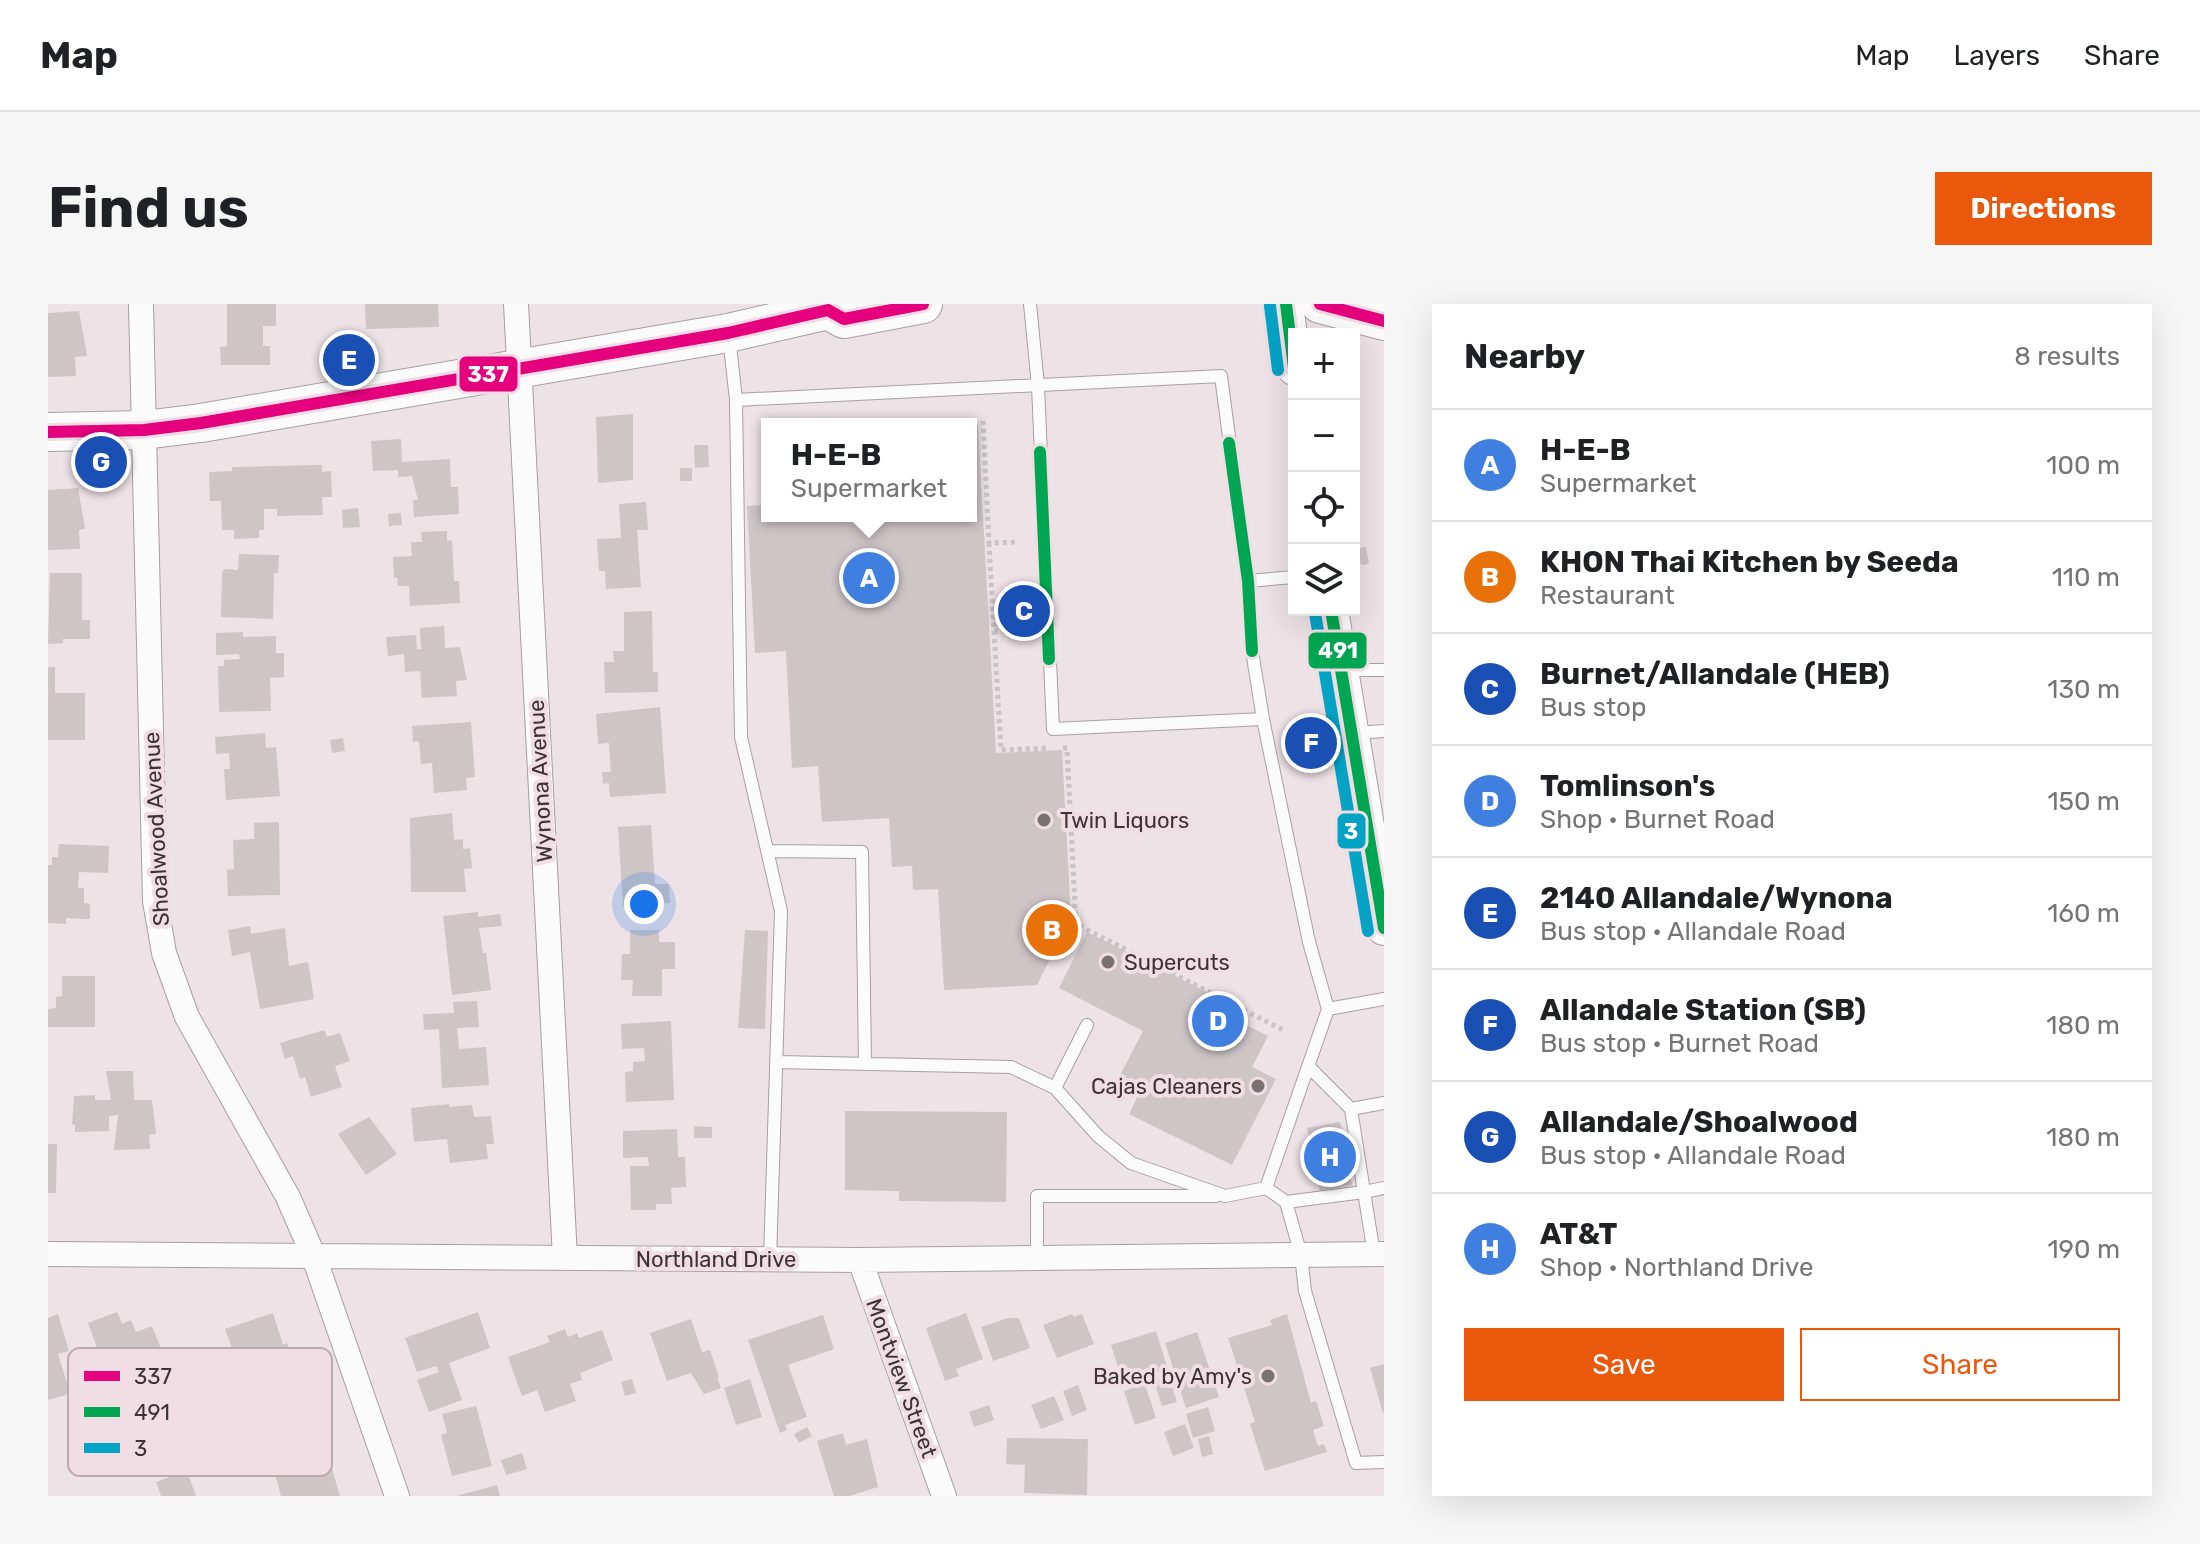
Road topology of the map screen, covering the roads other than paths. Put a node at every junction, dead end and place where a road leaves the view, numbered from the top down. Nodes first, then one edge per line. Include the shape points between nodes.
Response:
1 (141, 304) edge
2 (516, 304) edge
3 (923, 304) edge
4 (1030, 304) edge
5 (1286, 304) edge
6 (1320, 304) edge
7 (830, 307) edge
8 (1384, 321) edge
9 (1289, 328) edge
10 (728, 333) junction
11 (519, 370) junction
12 (1038, 386) junction
13 (736, 400) junction
14 (144, 430) junction
15 (48, 432) edge
16 (1288, 578) edge
17 (1248, 581) junction
18 (1332, 616) edge
19 (1340, 670) junction
20 (1384, 670) edge
21 (1263, 719) junction
22 (1384, 731) edge
23 (1350, 733) junction
24 (768, 851) junction
25 (1383, 918) edge
26 (1384, 999) edge
27 (1328, 1009) junction
28 (1087, 1025) dead end
29 (777, 1062) junction
30 (865, 1064) junction
31 (1309, 1067) junction
32 (1055, 1088) junction
33 (1384, 1103) edge
34 (1351, 1109) junction
35 (1266, 1188) junction
36 (1384, 1188) edge
37 (1364, 1192) junction
38 (1225, 1196) junction
39 (1286, 1202) junction
40 (48, 1254) edge
41 (1379, 1254) edge
42 (1301, 1255) junction
43 (314, 1257) junction
44 (565, 1258) junction
45 (1037, 1258) junction
46 (770, 1259) junction
47 (860, 1260) junction
48 (1384, 1462) edge
49 (397, 1496) edge
50 (944, 1496) edge

1 - 14 street, Shoalwood Avenue
2 - 11 street, Wynona Avenue
3 - 7 main road via 844,319
4 - 12 lane
5 - 9 main road
6 - 8 main road
7 - 10 main road
10 - 11 main road
10 - 13 lane
11 - 14 main road
11 - 44 street, Wynona Avenue
12 - 13 lane
12 - 17 lane via 1221,376
12 - 21 lane via 1053,729
13 - 24 lane via 741,737
14 - 15 main road
14 - 43 street, Shoalwood Avenue via 155,901 164,953 187,1017 288,1197
16 - 17 lane
17 - 21 lane
18 - 19 main road
19 - 20 lane
19 - 23 main road
21 - 27 lane
22 - 23 lane
23 - 25 main road
24 - 29 lane via 781,911
24 - 30 lane via 862,852
26 - 27 lane
27 - 31 lane
28 - 32 lane
29 - 30 lane
29 - 46 lane
30 - 32 lane via 1011,1067
31 - 34 lane
31 - 35 lane
32 - 38 lane via 1131,1163
33 - 34 lane
34 - 37 lane
35 - 38 lane
35 - 39 lane
36 - 37 lane
37 - 39 lane
37 - 41 lane
38 - 45 lane via 1037,1196
39 - 42 lane
40 - 43 street, Northland Drive
41 - 42 street, Northland Drive
42 - 45 street, Northland Drive
42 - 48 lane via 1305,1291 1356,1463
43 - 44 street, Northland Drive
43 - 49 street, Shoalwood Avenue
44 - 46 street, Northland Drive
45 - 47 street, Northland Drive
46 - 47 street, Northland Drive
47 - 50 street, Montview Street

